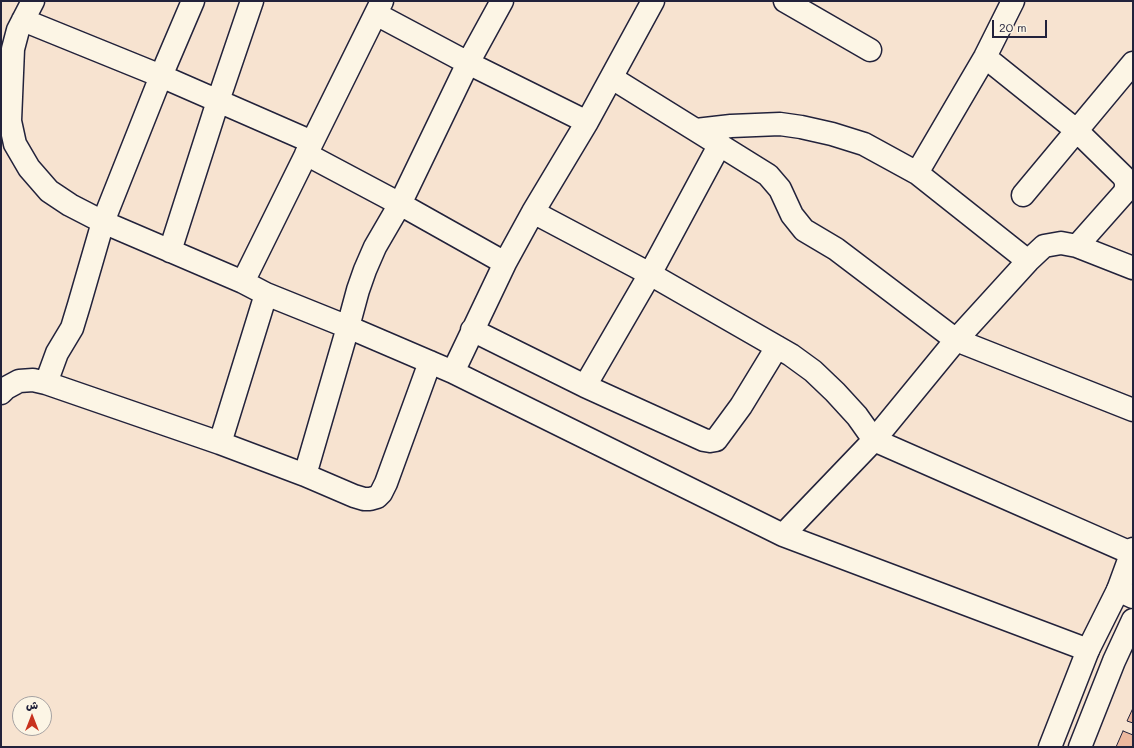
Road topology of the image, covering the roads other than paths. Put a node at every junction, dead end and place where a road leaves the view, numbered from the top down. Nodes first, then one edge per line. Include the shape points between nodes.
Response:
1 (33, 1) edge
2 (193, 1) edge
3 (252, 1) edge
4 (502, 1) edge
5 (653, 1) edge
6 (785, 1) edge
7 (1013, 1) edge
8 (379, 7) edge
9 (23, 20) junction
10 (870, 50) dead end
11 (985, 57) junction
12 (468, 63) junction
13 (1133, 63) edge
14 (161, 76) junction
15 (612, 78) junction
16 (218, 101) junction
17 (587, 122) junction
18 (696, 130) junction
19 (1076, 130) junction
20 (720, 144) junction
21 (309, 148) junction
22 (916, 173) junction
23 (1023, 195) dead end
24 (400, 204) junction
25 (534, 212) junction
26 (103, 222) junction
27 (1077, 246) junction
28 (170, 251) junction
29 (1028, 261) junction
30 (504, 263) junction
31 (1131, 265) edge
32 (650, 274) junction
33 (243, 282) junction
34 (266, 294) junction
35 (348, 327) junction
36 (472, 330) junction
37 (956, 340) junction
38 (777, 347) junction
39 (430, 362) junction
40 (453, 372) junction
41 (46, 383) junction
42 (585, 386) junction
43 (1, 394) edge
44 (1133, 410) edge
45 (874, 440) junction
46 (220, 443) junction
47 (305, 475) junction
48 (783, 535) junction
49 (1132, 551) edge
50 (1126, 594) edge
51 (1133, 620) edge
52 (1088, 650) junction
53 (1050, 747) edge
54 (1080, 747) edge

1 - 9 street
2 - 14 street
3 - 16 street
4 - 12 street
5 - 15 street
6 - 10 street
7 - 11 street
8 - 12 street
8 - 21 street
9 - 14 street
9 - 26 street via 13,49 10,121 15,144 29,168 49,191
11 - 19 street
11 - 22 street
12 - 17 street
12 - 24 street
13 - 19 street
14 - 16 street
14 - 26 street
15 - 17 street
15 - 18 street
16 - 21 street
16 - 28 street
17 - 25 street
18 - 20 street
18 - 22 street via 780,124 801,127 864,144
19 - 23 street
19 - 27 street via 1123,176 1126,184 1124,193
20 - 32 street
20 - 37 street via 774,180 792,215 804,230 836,249
21 - 24 street
21 - 33 street
22 - 29 street
24 - 30 street
24 - 35 street via 365,270
25 - 30 street
25 - 32 street
26 - 28 street
26 - 41 street via 74,320 57,353
27 - 29 street via 1061,243 1044,246
27 - 31 street
28 - 33 street
29 - 37 street
30 - 36 street
32 - 38 street
32 - 42 street
33 - 34 street
34 - 35 street
34 - 46 street
35 - 39 street
35 - 47 street
36 - 40 street
36 - 42 street
37 - 44 street
37 - 45 street
38 - 42 street via 741,406 716,440 704,440
38 - 45 street via 813,371 835,392
39 - 40 street
39 - 47 street via 381,493 364,499
40 - 48 street
41 - 43 street via 33,380 19,382 6,388
41 - 46 street
45 - 48 street
45 - 49 street
46 - 47 street
48 - 52 street
49 - 50 street
50 - 52 street
51 - 54 street
52 - 53 street

